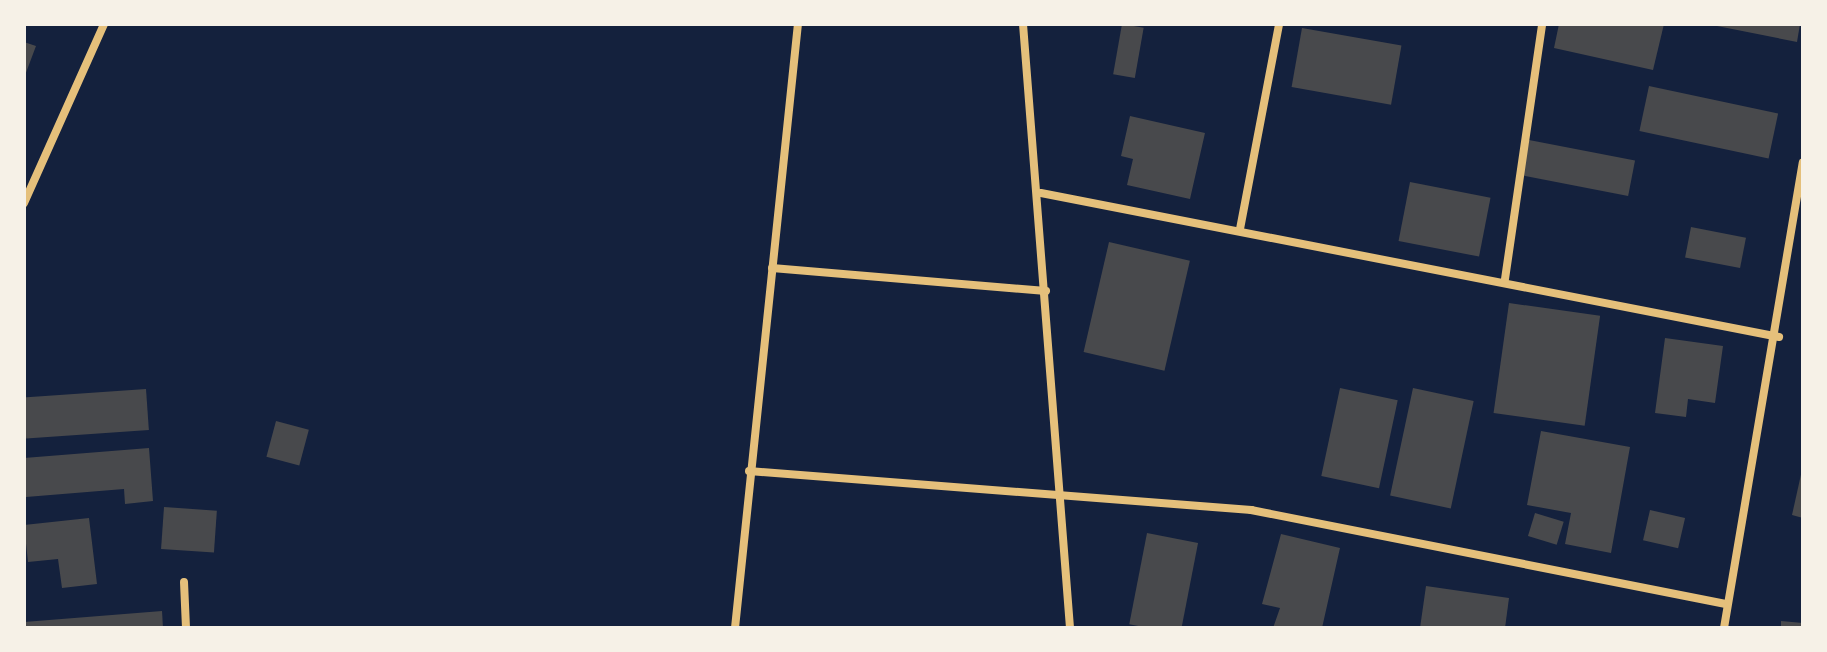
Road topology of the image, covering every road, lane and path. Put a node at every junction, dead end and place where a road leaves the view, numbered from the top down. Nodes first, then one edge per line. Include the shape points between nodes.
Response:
1 (104, 24) edge
2 (798, 24) edge
3 (1023, 24) edge
4 (1279, 24) edge
5 (1542, 24) edge
6 (1803, 163) edge
7 (1041, 193) junction
8 (24, 203) edge
9 (1240, 229) junction
10 (772, 268) junction
11 (1505, 279) junction
12 (1046, 291) junction
13 (1779, 337) junction
14 (749, 471) junction
15 (1063, 492) junction
16 (184, 582) dead end
17 (1726, 604) junction
18 (186, 628) edge
19 (735, 628) edge
20 (1070, 628) edge
21 (1724, 628) edge

1 - 8 street
2 - 10 street
3 - 7 street
4 - 9 street
5 - 11 street
6 - 13 street
7 - 9 street
7 - 12 street
9 - 11 street
10 - 12 street
10 - 14 street
11 - 13 street
12 - 15 street
13 - 17 street
14 - 15 street
14 - 19 street
15 - 17 street via 1251,510
15 - 20 street
16 - 18 street
17 - 21 street

